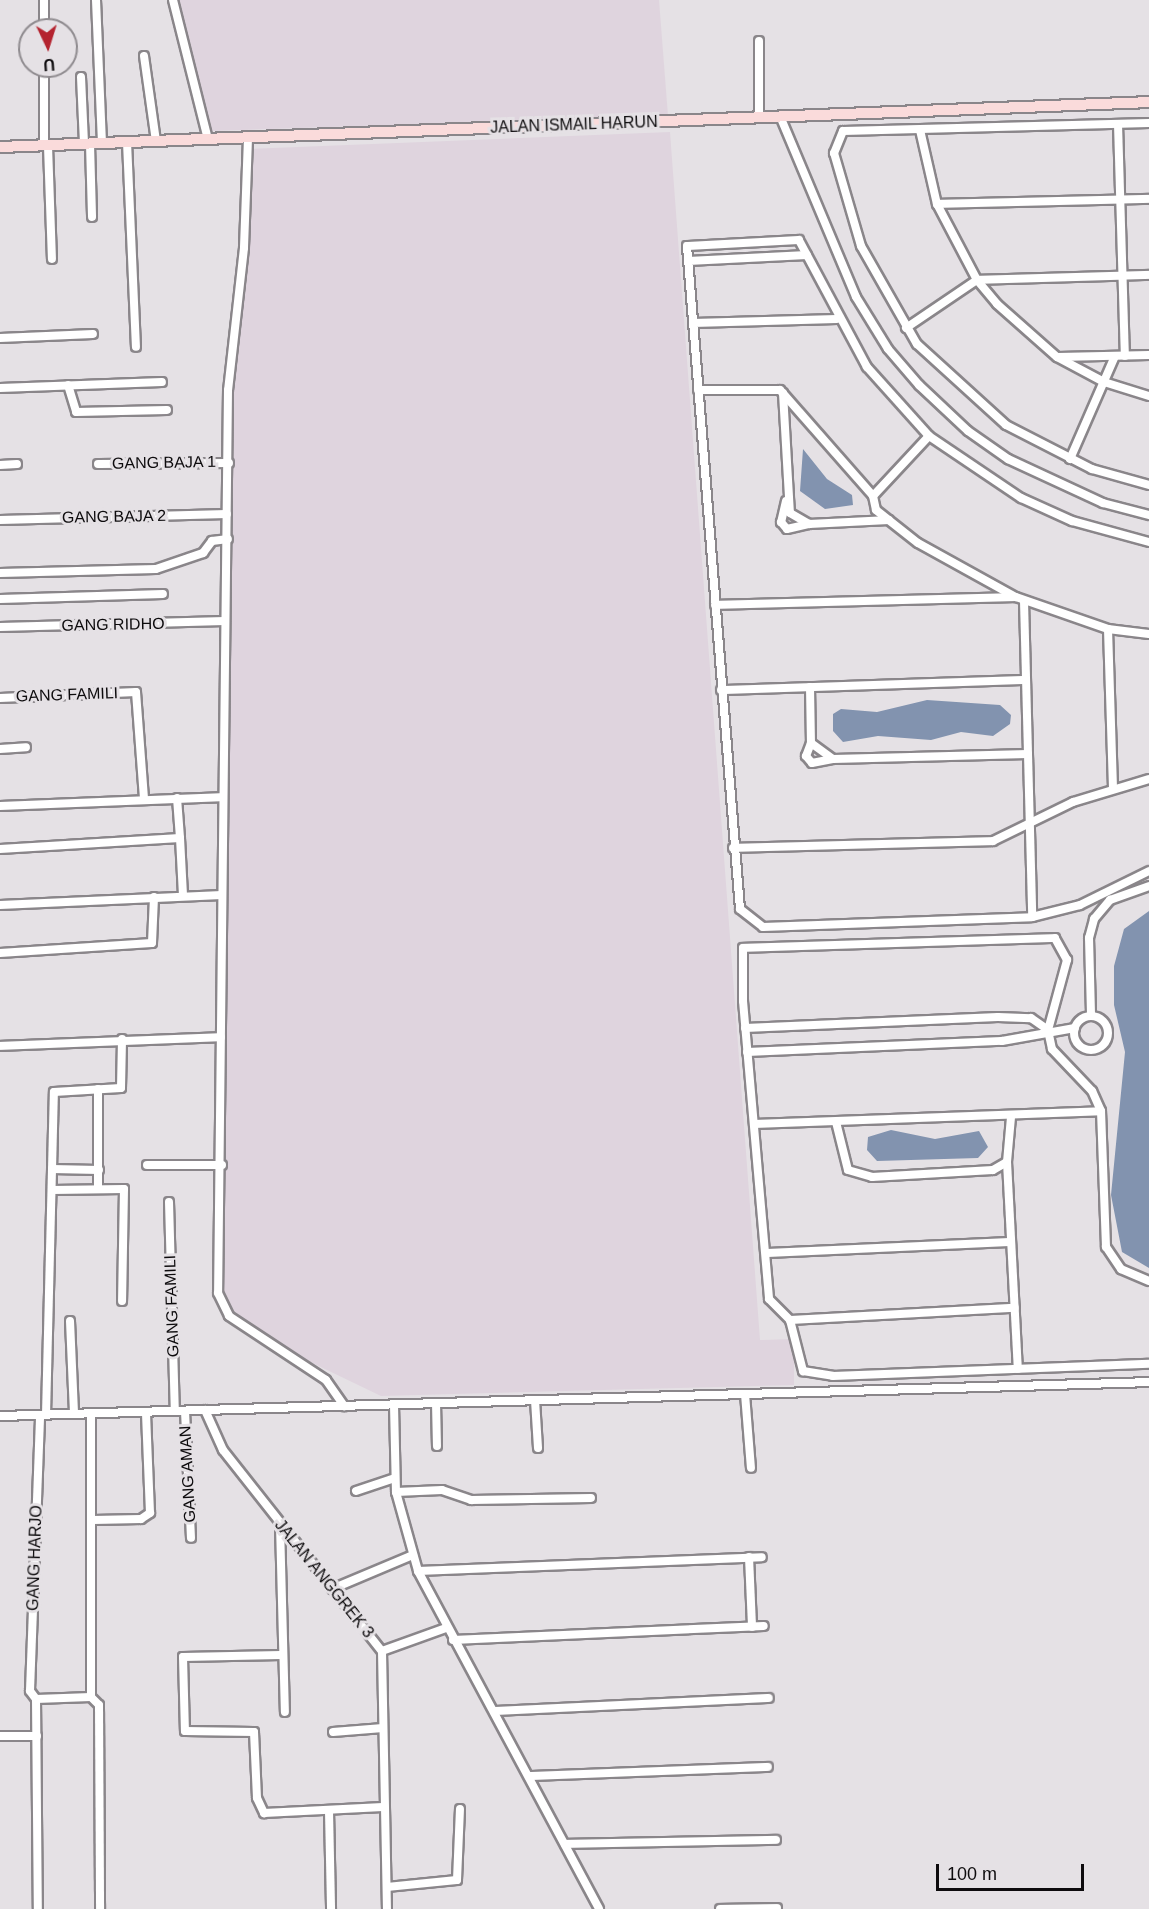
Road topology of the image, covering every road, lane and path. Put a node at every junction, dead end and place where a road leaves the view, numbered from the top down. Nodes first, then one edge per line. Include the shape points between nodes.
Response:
1 (44, 0) edge
2 (96, 0) edge
3 (173, 0) edge
4 (44, 18) edge
5 (759, 41) dead end
6 (144, 56) dead end
7 (81, 76) dead end
8 (44, 78) edge
9 (1149, 102) edge
10 (780, 116) junction
11 (759, 117) junction
12 (1149, 123) edge
13 (1118, 124) junction
14 (920, 130) junction
15 (248, 138) junction
16 (208, 139) junction
17 (156, 141) junction
18 (127, 142) junction
19 (87, 144) junction
20 (102, 144) junction
21 (46, 146) junction
22 (0, 147) edge
23 (1149, 199) edge
24 (1120, 200) junction
25 (937, 204) junction
26 (92, 217) dead end
27 (807, 255) junction
28 (52, 259) dead end
29 (688, 261) junction
30 (1149, 275) edge
31 (1122, 276) junction
32 (977, 280) junction
33 (837, 319) junction
34 (693, 323) junction
35 (906, 328) junction
36 (93, 334) dead end
37 (0, 338) edge
38 (136, 347) dead end
39 (1149, 355) edge
40 (1115, 356) junction
41 (1125, 356) junction
42 (1057, 357) junction
43 (162, 382) dead end
44 (1104, 382) junction
45 (68, 385) junction
46 (0, 388) edge
47 (698, 390) junction
48 (783, 393) junction
49 (1149, 396) edge
50 (167, 410) dead end
51 (929, 436) junction
52 (1070, 459) junction
53 (229, 463) junction
54 (17, 464) dead end
55 (98, 464) dead end
56 (0, 465) edge
57 (1149, 485) edge
58 (873, 496) junction
59 (786, 501) junction
60 (227, 514) junction
61 (1149, 514) edge
62 (0, 520) edge
63 (890, 520) junction
64 (809, 524) junction
65 (228, 539) junction
66 (1149, 542) edge
67 (0, 573) edge
68 (163, 594) dead end
69 (0, 599) edge
70 (1020, 599) junction
71 (715, 605) junction
72 (225, 621) junction
73 (0, 627) edge
74 (1108, 628) junction
75 (1149, 634) edge
76 (1026, 680) junction
77 (810, 687) junction
78 (721, 690) junction
79 (0, 698) edge
80 (811, 743) junction
81 (26, 747) dead end
82 (0, 749) edge
83 (1028, 754) junction
84 (833, 759) junction
85 (1149, 778) edge
86 (1113, 788) junction
87 (220, 797) junction
88 (177, 798) junction
89 (144, 799) junction
90 (0, 806) edge
91 (1030, 823) junction
92 (180, 838) junction
93 (733, 848) junction
94 (0, 849) edge
95 (1149, 871) edge
96 (1149, 886) edge
97 (222, 895) junction
98 (183, 896) junction
99 (154, 897) junction
100 (0, 905) edge
101 (1032, 917) junction
102 (0, 952) edge
103 (1091, 1014) junction
104 (745, 1028) junction
105 (1075, 1028) junction
106 (1048, 1030) junction
107 (221, 1037) junction
108 (122, 1039) junction
109 (0, 1046) edge
110 (747, 1052) junction
111 (98, 1089) junction
112 (1101, 1111) junction
113 (1011, 1117) junction
114 (836, 1122) junction
115 (754, 1124) junction
116 (1007, 1162) junction
117 (147, 1165) dead end
118 (222, 1165) junction
119 (52, 1169) junction
120 (99, 1170) junction
121 (98, 1189) junction
122 (52, 1190) junction
123 (169, 1202) dead end
124 (1011, 1242) junction
125 (766, 1253) junction
126 (1149, 1281) edge
127 (122, 1301) dead end
128 (1015, 1308) junction
129 (790, 1320) junction
130 (70, 1321) dead end
131 (1149, 1364) edge
132 (1018, 1369) junction
133 (1149, 1382) edge
134 (745, 1394) junction
135 (535, 1400) junction
136 (436, 1403) junction
137 (394, 1405) junction
138 (344, 1406) junction
139 (206, 1410) junction
140 (175, 1411) junction
141 (185, 1411) junction
142 (146, 1412) junction
143 (74, 1414) junction
144 (91, 1414) junction
145 (43, 1415) junction
146 (0, 1416) edge
147 (437, 1446) dead end
148 (538, 1448) dead end
149 (751, 1468) dead end
150 (395, 1478) junction
151 (356, 1491) dead end
152 (396, 1492) junction
153 (591, 1498) dead end
154 (93, 1520) junction
155 (280, 1525) junction
156 (191, 1538) dead end
157 (413, 1555) junction
158 (749, 1557) junction
159 (762, 1557) dead end
160 (418, 1571) junction
161 (332, 1589) junction
162 (764, 1626) dead end
163 (752, 1627) junction
164 (446, 1628) junction
165 (453, 1640) junction
166 (382, 1651) junction
167 (281, 1655) junction
168 (91, 1697) junction
169 (769, 1698) dead end
170 (36, 1699) junction
171 (494, 1711) junction
172 (285, 1712) dead end
173 (383, 1728) junction
174 (333, 1731) dead end
175 (0, 1736) edge
176 (37, 1736) junction
177 (768, 1767) dead end
178 (529, 1776) junction
179 (383, 1807) junction
180 (460, 1809) dead end
181 (329, 1811) junction
182 (776, 1840) dead end
183 (565, 1844) junction
184 (387, 1887) junction
185 (777, 1908) edge
186 (38, 1909) edge
187 (100, 1909) edge
188 (331, 1909) edge
189 (387, 1909) edge
190 (599, 1909) edge
191 (720, 1909) edge

1 - 4 street
2 - 20 street
3 - 16 street
5 - 11 street
6 - 17 street
7 - 19 street
8 - 21 street
9 - 10 street, JALAN ISMAIL HARUN
10 - 11 street, JALAN ISMAIL HARUN
10 - 61 street via 856,297 888,349 919,385 968,431 1008,459 1094,500
11 - 15 street, JALAN ISMAIL HARUN
12 - 13 street
13 - 14 street
13 - 24 street
14 - 25 street
14 - 35 street via 843,131 834,153 861,246
15 - 16 street, JALAN ISMAIL HARUN
15 - 53 street via 244,248 228,367
16 - 17 street, JALAN ISMAIL HARUN
17 - 18 street, JALAN ISMAIL HARUN
18 - 20 street, JALAN ISMAIL HARUN
18 - 38 street
19 - 20 street, JALAN ISMAIL HARUN
19 - 21 street, JALAN ISMAIL HARUN
19 - 26 street
21 - 22 street, JALAN ISMAIL HARUN
21 - 28 street
23 - 24 street
24 - 25 street
24 - 31 street
25 - 32 street
27 - 29 street
27 - 29 street via 799,240 687,246
27 - 33 street
29 - 34 street
30 - 31 street
31 - 32 street
31 - 41 street
32 - 35 street
32 - 42 street
33 - 34 street
33 - 51 street via 867,367
34 - 47 street
35 - 52 street via 965,393 1006,425
36 - 37 street
39 - 41 street
40 - 41 street
40 - 42 street
40 - 44 street
42 - 44 street
43 - 45 street
44 - 49 street
44 - 52 street
45 - 46 street
45 - 50 street via 76,412
47 - 48 street via 771,388
47 - 71 street
48 - 58 street
48 - 59 street
51 - 58 street
51 - 66 street via 1021,498 1072,521
52 - 57 street
53 - 55 street, GANG BAJA 1
53 - 60 street
54 - 56 street
58 - 63 street via 876,510
59 - 64 street via 797,521
59 - 64 street via 781,522 787,529
60 - 62 street, GANG BAJA 2
60 - 65 street
63 - 64 street
63 - 70 street via 973,576
65 - 67 street via 215,541 203,552 156,569
65 - 72 street
68 - 69 street
70 - 71 street
70 - 74 street
70 - 76 street
71 - 78 street
72 - 73 street, GANG RIDHO
72 - 87 street
74 - 75 street
74 - 86 street
76 - 77 street
76 - 83 street
77 - 78 street
77 - 80 street
78 - 93 street
79 - 89 street, GANG FAMILI via 136,692
80 - 84 street
80 - 84 street via 806,756 812,763
81 - 82 street
83 - 84 street
83 - 91 street
85 - 86 street
86 - 91 street
87 - 88 street
87 - 97 street
88 - 89 street
88 - 92 street
89 - 90 street
91 - 93 street via 993,841
91 - 101 street
92 - 94 street
92 - 98 street
93 - 101 street via 740,909 763,927
95 - 101 street via 1080,905
96 - 103 street via 1110,900 1094,919 1089,938
97 - 98 street
97 - 107 street
98 - 99 street
99 - 100 street
99 - 102 street via 152,944
103 - 105 street
103 - 105 street via 1107,1029 1100,1049 1081,1046
104 - 106 street via 998,1017 1031,1018
104 - 106 street via 743,948 1015,936 1055,938 1065,952
104 - 110 street
105 - 106 street
106 - 110 street via 1002,1041
106 - 112 street via 1052,1049 1092,1091
107 - 108 street
107 - 118 street
108 - 109 street
108 - 111 street via 123,1086
110 - 115 street
111 - 119 street, GANG HARJO via 54,1090
111 - 120 street
112 - 113 street
112 - 126 street via 1106,1247 1121,1269
113 - 114 street
113 - 116 street
114 - 115 street
114 - 116 street via 848,1170 872,1177 993,1170
115 - 125 street
116 - 124 street
117 - 118 street
118 - 138 street via 220,1306 244,1329 326,1380
119 - 120 street
119 - 122 street, GANG HARJO
120 - 121 street
121 - 122 street
121 - 127 street via 124,1189
122 - 145 street, GANG HARJO
123 - 140 street, GANG FAMILI
124 - 125 street
124 - 128 street
125 - 129 street via 769,1299
128 - 129 street
128 - 132 street
129 - 132 street via 803,1371 833,1376
130 - 143 street
131 - 132 street
133 - 134 street
134 - 135 street
134 - 149 street
135 - 136 street
135 - 148 street
136 - 137 street
136 - 147 street
137 - 138 street
137 - 150 street
138 - 139 street
139 - 141 street
139 - 155 street, JALAN ANGGREK 3 via 219,1444
140 - 141 street
140 - 142 street
141 - 156 street, GANG AMAN
142 - 144 street
142 - 154 street via 150,1513 141,1519
143 - 144 street
143 - 145 street
144 - 154 street
145 - 146 street
145 - 170 street, GANG HARJO via 30,1691
150 - 151 street
150 - 152 street
152 - 153 street via 442,1490 471,1500
152 - 157 street
154 - 168 street
155 - 161 street, JALAN ANGGREK 3
155 - 167 street
157 - 160 street
157 - 161 street
158 - 159 street
158 - 160 street
158 - 163 street
160 - 164 street
161 - 166 street, JALAN ANGGREK 3
162 - 163 street
163 - 165 street
164 - 165 street
164 - 166 street
165 - 171 street
166 - 173 street, JALAN ANGGREK 3
167 - 172 street
167 - 181 street via 183,1657 184,1730 254,1732 257,1798 264,1813
168 - 170 street
168 - 187 street via 99,1709
169 - 171 street
170 - 176 street, GANG HARJO
171 - 178 street
173 - 174 street
173 - 179 street, JALAN ANGGREK 3
175 - 176 street
176 - 186 street, GANG HARJO
177 - 178 street
178 - 183 street
179 - 181 street
179 - 184 street, JALAN ANGGREK 3
180 - 184 street via 457,1880
181 - 188 street
182 - 183 street
183 - 190 street
184 - 189 street, JALAN ANGGREK 3
185 - 191 street

